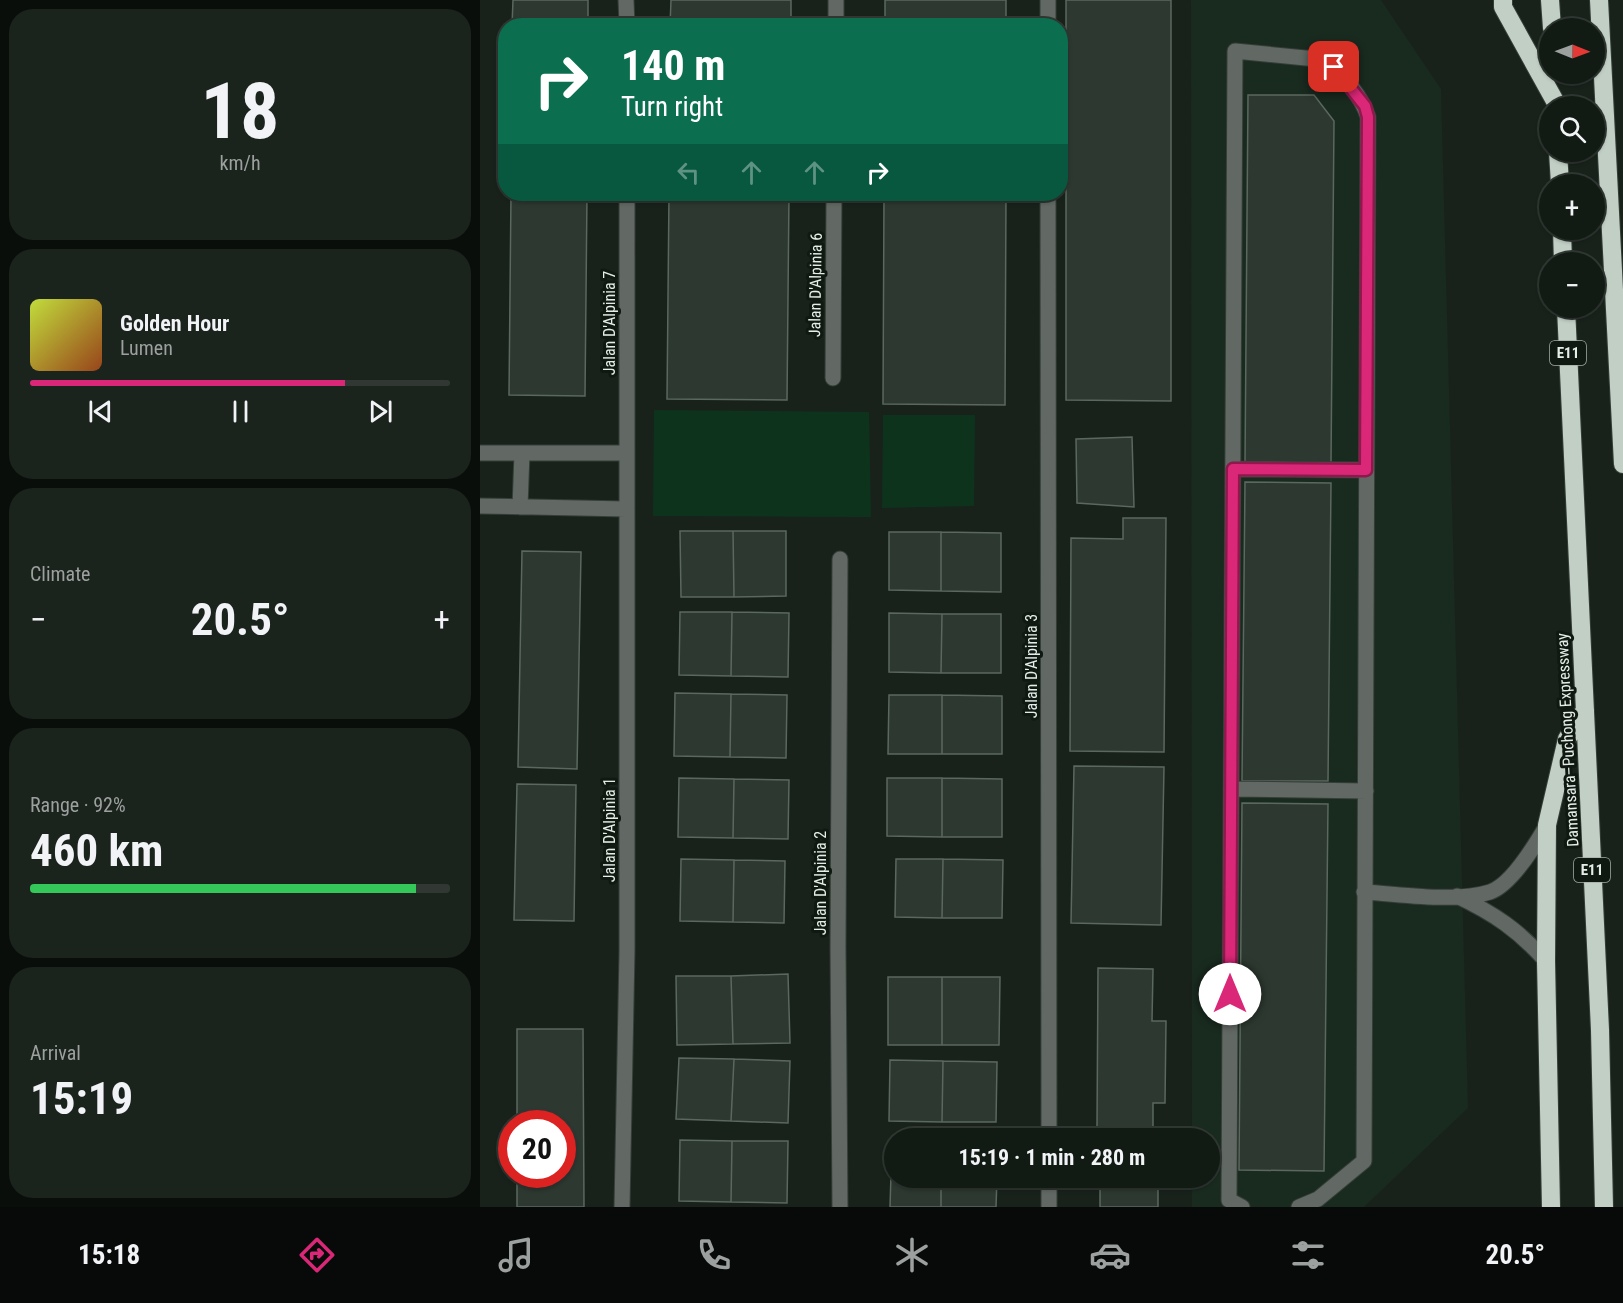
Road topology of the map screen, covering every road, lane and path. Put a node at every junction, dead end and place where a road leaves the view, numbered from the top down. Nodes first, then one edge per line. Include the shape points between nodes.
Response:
1 (627, 0) edge
2 (836, 0) edge
3 (1048, 0) edge
4 (1550, 0) edge
5 (1599, 0) edge
6 (1502, 2) edge
7 (627, 18) edge
8 (836, 18) edge
9 (1048, 18) edge
10 (1551, 18) edge
11 (1551, 96) edge
12 (627, 201) edge
13 (834, 201) edge
14 (1048, 201) edge
15 (1566, 318) edge
16 (833, 378) dead end
17 (480, 453) edge
18 (522, 453) junction
19 (627, 453) junction
20 (1623, 464) edge
21 (1233, 469) junction
22 (1366, 470) junction
23 (480, 506) edge
24 (520, 507) junction
25 (626, 509) junction
26 (840, 559) dead end
27 (1585, 710) junction
28 (1231, 789) junction
29 (1365, 791) junction
30 (1547, 825) junction
31 (1364, 892) junction
32 (1457, 896) junction
33 (1546, 961) junction
34 (1049, 1128) edge
35 (1049, 1188) edge
36 (622, 1207) edge
37 (840, 1207) edge
38 (1049, 1207) edge
39 (1242, 1207) edge
40 (1299, 1207) edge
41 (1551, 1207) edge
42 (1604, 1207) edge

1 - 7 street
2 - 8 street
3 - 9 street
4 - 10 highway
5 - 20 highway
6 - 11 highway
12 - 19 street, Jalan D'Alpinia 7
13 - 16 street, Jalan D'Alpinia 6
14 - 34 street, Jalan D'Alpinia 3
15 - 27 highway, Damansara–Puchong Expressway / E11
17 - 18 street
18 - 19 street
18 - 24 street
19 - 25 street, Jalan D'Alpinia 1
21 - 22 street
21 - 22 street via 1235,51 1326,60 1365,106
21 - 28 street
22 - 29 street
23 - 24 street
24 - 25 street
25 - 36 street, Jalan D'Alpinia 1 via 627,951
26 - 37 street, Jalan D'Alpinia 2
27 - 30 highway via 1567,739
27 - 42 highway, Damansara–Puchong Expressway / E11
28 - 29 street
28 - 39 street via 1229,1200
29 - 31 street
30 - 32 street via 1517,870 1492,891
30 - 33 highway
31 - 32 street
31 - 40 street via 1364,1161 1318,1199
32 - 33 street via 1492,912 1521,933
33 - 41 highway
35 - 38 street

